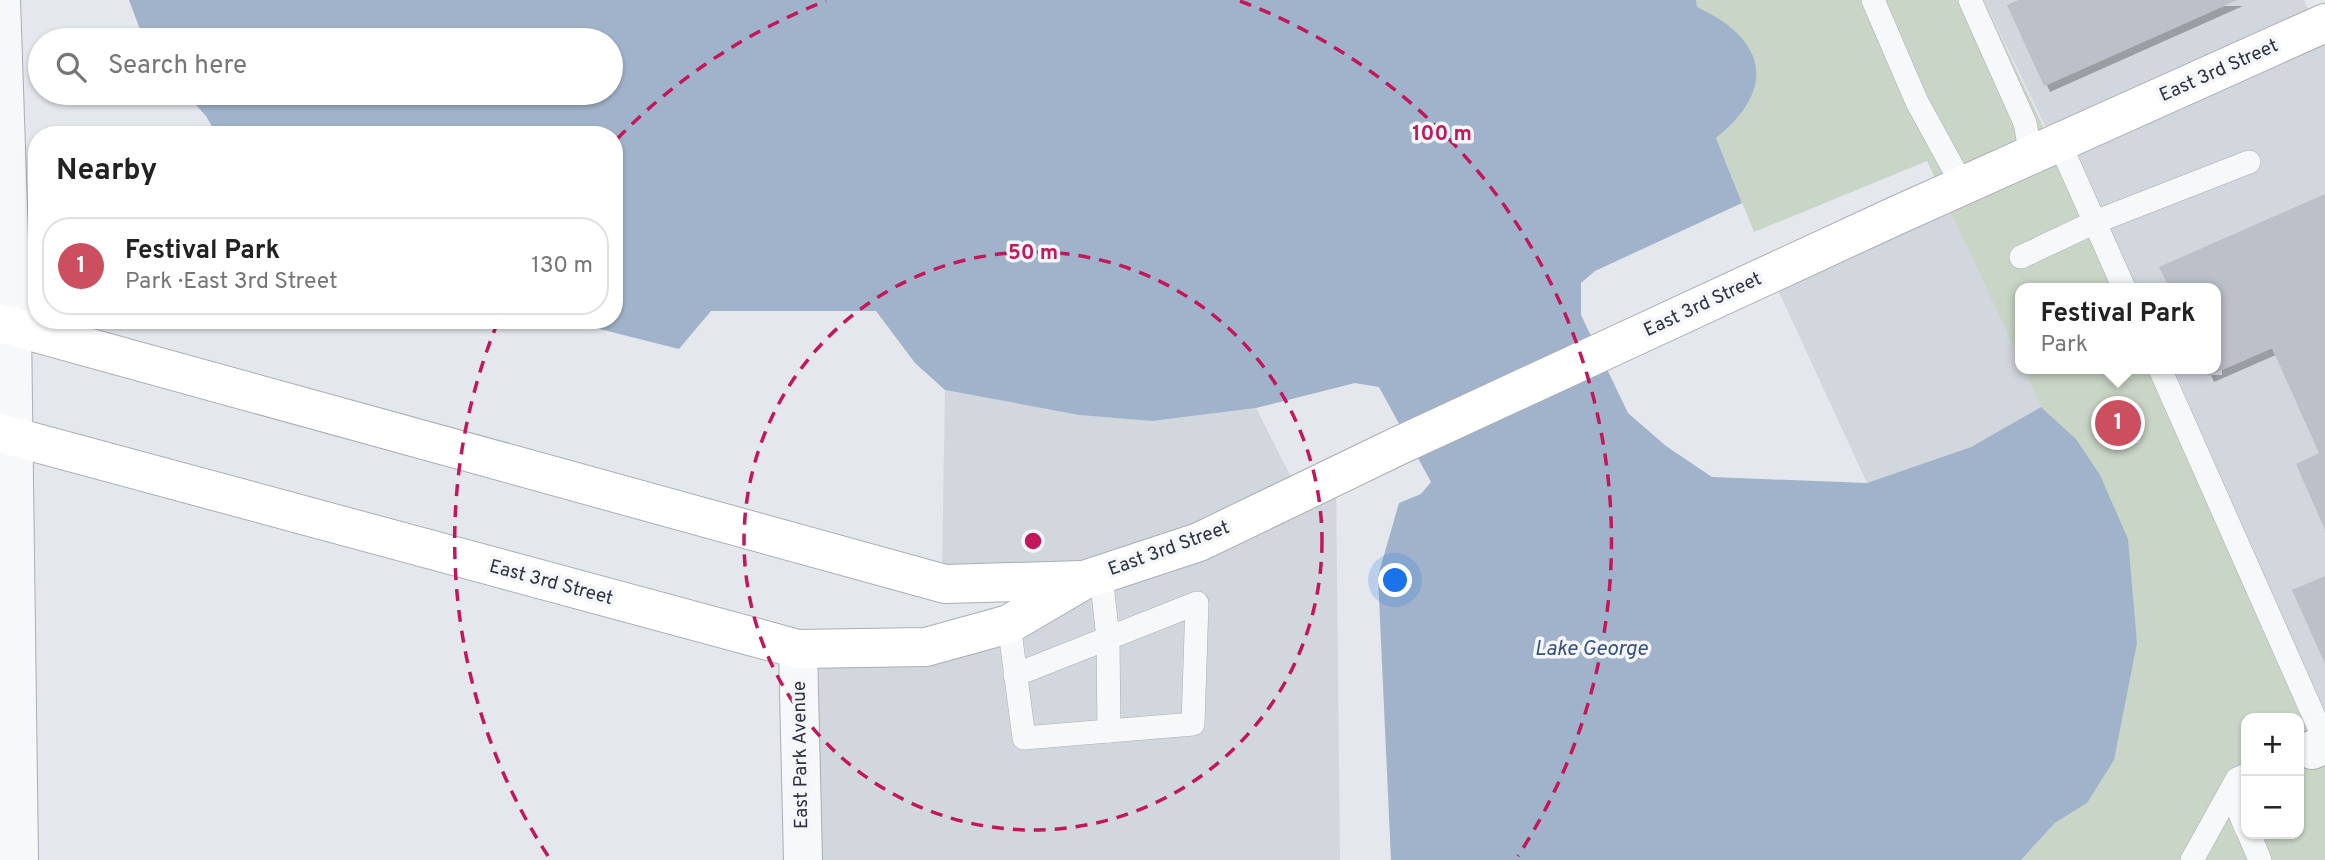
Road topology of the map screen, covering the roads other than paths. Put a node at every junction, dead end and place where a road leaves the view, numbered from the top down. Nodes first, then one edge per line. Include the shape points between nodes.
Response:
1 (1, 0) edge
2 (1873, 0) edge
3 (1970, 0) edge
4 (2320, 20) edge
5 (2045, 148) junction
6 (2249, 162) dead end
7 (1963, 186) junction
8 (2095, 222) junction
9 (2021, 257) dead end
10 (2122, 283) edge
11 (6, 325) edge
12 (2162, 374) edge
13 (7, 435) edge
14 (1093, 578) junction
15 (1009, 624) junction
16 (1108, 638) junction
17 (798, 649) junction
18 (1016, 676) junction
19 (1109, 731) junction
20 (2315, 748) edge
21 (2244, 776) edge
22 (2231, 792) junction
23 (2241, 816) edge
24 (2251, 839) edge
25 (19, 860) edge
26 (803, 860) edge
27 (2192, 860) edge
28 (2260, 860) edge

1 - 11 street
2 - 7 lane via 1917,102
3 - 5 lane via 2025,123
4 - 5 street, East 3rd Street
5 - 7 street, East 3rd Street
5 - 8 lane
6 - 8 lane
7 - 14 street, East 3rd Street via 1199,542
8 - 9 lane
8 - 10 lane
11 - 13 street
11 - 14 street, East 3rd Street via 945,584
12 - 20 lane
13 - 17 street, East 3rd Street
13 - 25 street
14 - 15 street, East 3rd Street
14 - 16 lane
15 - 17 street, East 3rd Street via 926,647
15 - 18 lane
16 - 18 lane
16 - 19 lane
16 - 19 lane via 1197,603 1193,724
17 - 26 street, East Park Avenue
18 - 19 lane via 1024,738
21 - 22 lane
22 - 23 lane
22 - 27 lane
24 - 28 lane

